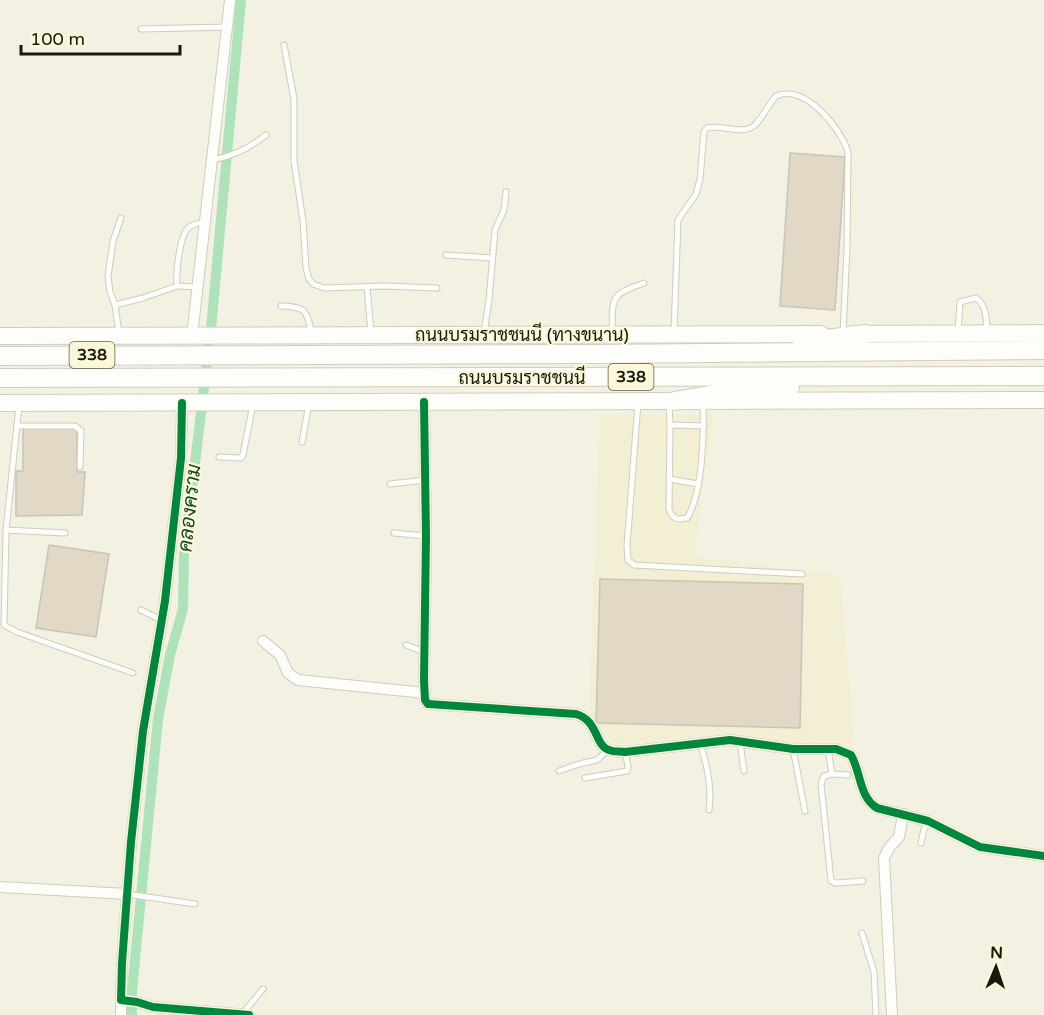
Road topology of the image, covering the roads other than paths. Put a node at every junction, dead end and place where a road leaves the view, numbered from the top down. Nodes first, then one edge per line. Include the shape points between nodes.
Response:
1 (230, 0) edge
2 (227, 27) junction
3 (141, 29) dead end
4 (284, 45) dead end
5 (266, 135) dead end
6 (214, 160) junction
7 (506, 192) dead end
8 (121, 218) dead end
9 (205, 222) junction
10 (446, 255) dead end
11 (492, 258) junction
12 (644, 283) dead end
13 (177, 286) junction
14 (198, 287) junction
15 (367, 287) junction
16 (437, 288) dead end
17 (115, 305) junction
18 (281, 306) dead end
19 (1044, 333) edge
20 (674, 334) junction
21 (843, 334) junction
22 (866, 334) junction
23 (958, 334) junction
24 (988, 334) junction
25 (312, 335) junction
26 (371, 335) junction
27 (483, 335) junction
28 (612, 335) junction
29 (0, 336) edge
30 (194, 336) junction
31 (119, 337) junction
32 (1044, 350) edge
33 (699, 353) junction
34 (0, 356) edge
35 (1044, 376) edge
36 (848, 377) junction
37 (0, 378) edge
38 (1044, 400) edge
39 (671, 401) junction
40 (703, 401) junction
41 (424, 402) junction
42 (638, 402) junction
43 (0, 403) edge
44 (20, 403) junction
45 (183, 403) junction
46 (254, 403) junction
47 (310, 403) junction
48 (670, 425) junction
49 (17, 426) junction
50 (704, 426) junction
51 (302, 442) dead end
52 (219, 457) dead end
53 (80, 467) dead end
54 (669, 479) junction
55 (425, 480) junction
56 (390, 484) dead end
57 (698, 484) junction
58 (6, 530) junction
59 (65, 533) dead end
60 (394, 533) dead end
61 (426, 536) junction
62 (802, 574) dead end
63 (141, 610) dead end
64 (163, 621) junction
65 (263, 641) dead end
66 (406, 645) dead end
67 (424, 652) junction
68 (133, 674) dead end
69 (425, 693) junction
70 (740, 741) junction
71 (700, 743) junction
72 (793, 749) junction
73 (828, 749) junction
74 (608, 750) junction
75 (625, 752) junction
76 (559, 771) dead end
77 (744, 771) dead end
78 (832, 774) junction
79 (848, 775) dead end
80 (585, 778) dead end
81 (709, 810) dead end
82 (805, 811) dead end
83 (903, 814) junction
84 (928, 821) junction
85 (921, 843) dead end
86 (1044, 856) edge
87 (863, 881) dead end
88 (0, 887) edge
89 (132, 894) junction
90 (195, 904) dead end
91 (862, 933) dead end
92 (263, 989) dead end
93 (123, 1000) junction
94 (242, 1014) edge
95 (121, 1015) edge
96 (249, 1015) edge
97 (876, 1015) edge
98 (892, 1015) edge

1 - 2 street
2 - 3 lane
2 - 6 street
4 - 15 lane via 294,99 294,161 309,279 324,288
5 - 6 lane via 252,146
6 - 9 street
7 - 11 lane
8 - 17 lane via 108,276
9 - 13 lane via 186,229
9 - 14 street
10 - 11 lane
11 - 27 lane
12 - 28 lane via 615,297
13 - 14 lane
13 - 17 lane
14 - 30 street
15 - 16 lane
15 - 26 lane
17 - 31 lane
18 - 25 lane via 304,310
19 - 24 main road, ถนนบรมราชชนนี (ทางขนาน) / 338
20 - 21 main road, ถนนบรมราชชนนี (ทางขนาน) / 338
20 - 21 lane via 678,220 696,194 704,132 714,126 750,128 776,96 789,93 812,102 846,144 848,152
20 - 28 main road, ถนนบรมราชชนนี (ทางขนาน) / 338
21 - 22 main road, ถนนบรมราชชนนี (ทางขนาน) / 338
22 - 23 main road, ถนนบรมราชชนนี (ทางขนาน) / 338
22 - 33 highway
23 - 24 main road, ถนนบรมราชชนนี (ทางขนาน) / 338
23 - 24 lane via 960,302 976,298 985,310
25 - 26 main road, ถนนบรมราชชนนี (ทางขนาน) / 338
25 - 30 main road, ถนนบรมราชชนนี (ทางขนาน) / 338
26 - 27 main road, ถนนบรมราชชนนี (ทางขนาน) / 338
27 - 28 main road, ถนนบรมราชชนนี (ทางขนาน) / 338
29 - 31 main road, ถนนบรมราชชนนี (ทางขนาน) / 338
30 - 31 main road, ถนนบรมราชชนนี (ทางขนาน) / 338
32 - 33 highway, ถนนบรมราชชนนี / 338
33 - 34 highway, ถนนบรมราชชนนี / 338
35 - 36 highway, ถนนบรมราชชนนี / 338
36 - 37 highway, ถนนบรมราชชนนี / 338
36 - 39 highway
38 - 40 main road, 338
39 - 40 main road, 338
39 - 42 main road, 338
39 - 48 lane
40 - 50 lane
41 - 42 main road, 338
41 - 47 main road, 338
41 - 55 street
42 - 62 lane via 628,561 634,565
43 - 44 main road, 338
44 - 45 main road, 338
44 - 49 lane
45 - 46 main road, 338
45 - 64 street via 181,458
46 - 47 main road, 338
46 - 52 lane via 243,455 233,459
47 - 51 lane
48 - 50 lane
48 - 54 lane
49 - 53 lane via 79,428
49 - 58 lane
50 - 57 lane
54 - 57 lane
54 - 57 lane via 669,510 678,519 687,518 693,510
55 - 56 lane
55 - 61 street
58 - 59 lane
58 - 68 lane via 4,626
60 - 61 lane
61 - 67 street
63 - 64 lane
64 - 89 street via 143,730
65 - 69 street via 276,650 288,673 298,680
66 - 67 lane
67 - 69 street
69 - 74 street via 425,700 432,706 576,714 590,722
70 - 71 street
70 - 72 street
70 - 77 lane
71 - 75 street
71 - 81 lane via 709,777
72 - 73 street
72 - 82 lane
73 - 78 lane
73 - 83 street via 851,756 872,804
74 - 75 street
74 - 76 lane via 597,760
75 - 80 lane via 627,771
78 - 79 lane
78 - 87 lane via 824,776 821,784 831,881
83 - 84 street
83 - 98 street via 899,837 884,858
84 - 85 lane
84 - 86 street via 980,847
88 - 89 street
89 - 90 lane
89 - 93 street
91 - 97 lane via 874,972
92 - 94 lane
93 - 94 street via 153,1007
93 - 95 street
94 - 96 street

